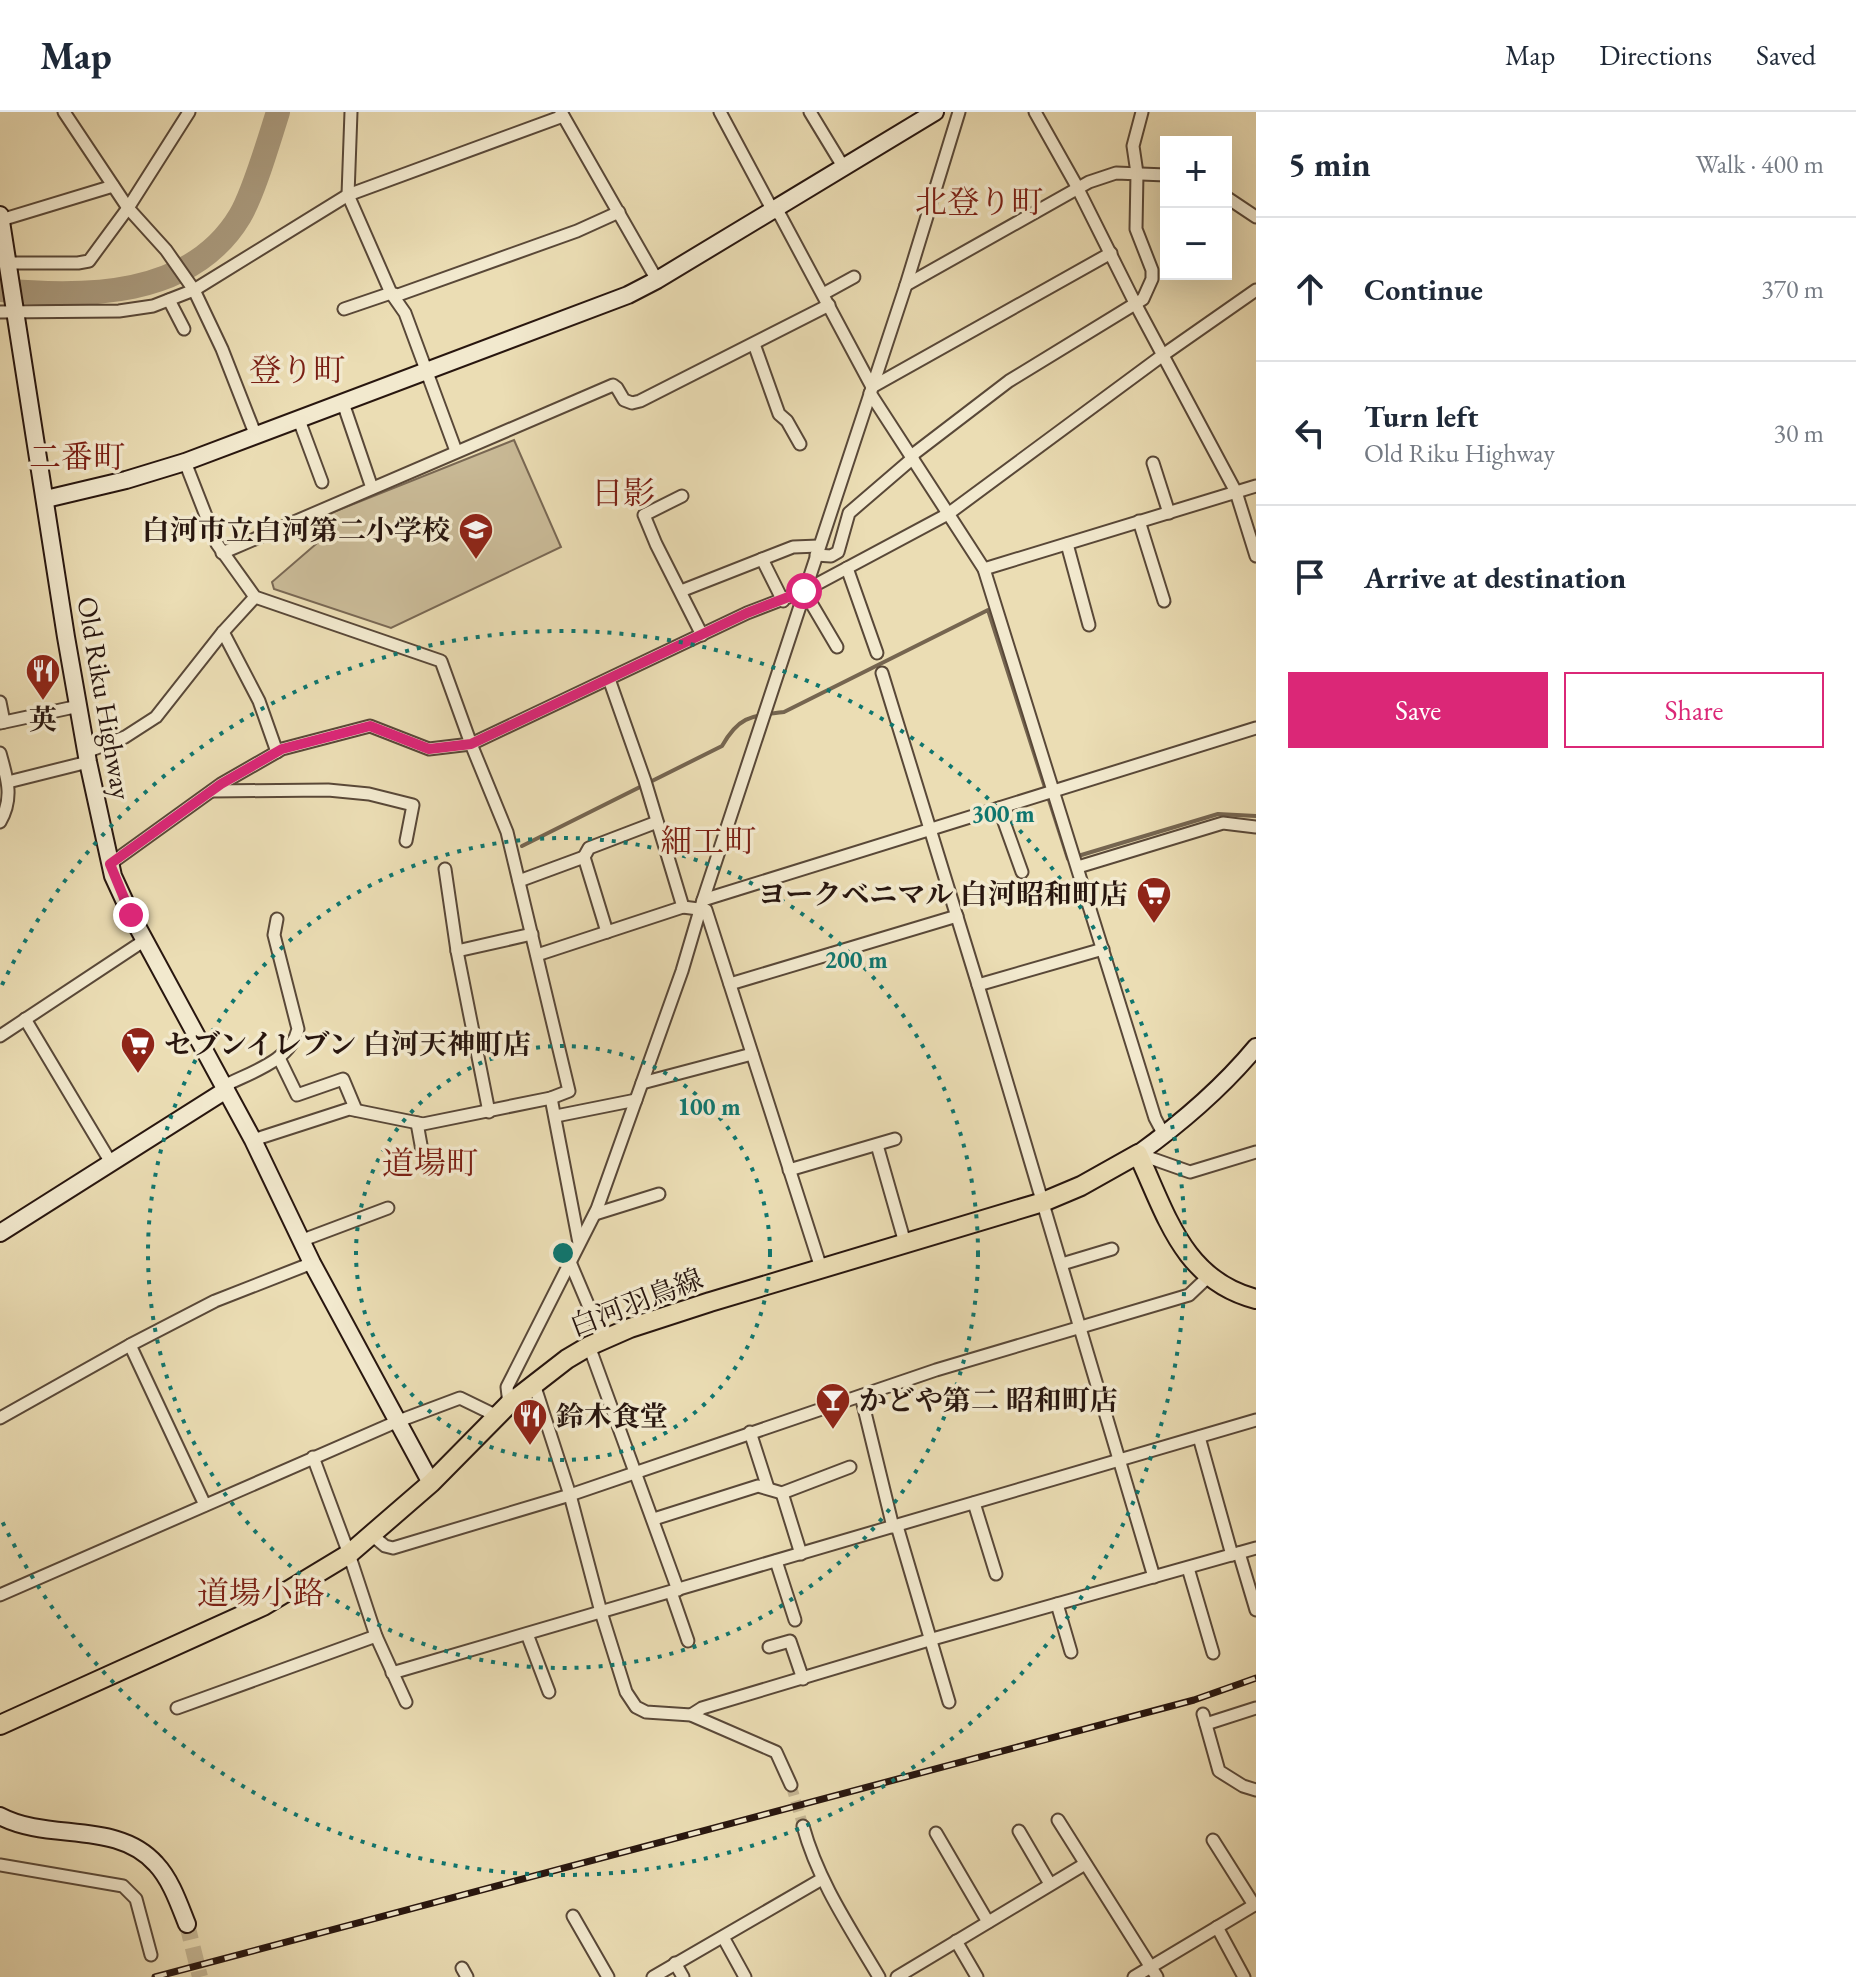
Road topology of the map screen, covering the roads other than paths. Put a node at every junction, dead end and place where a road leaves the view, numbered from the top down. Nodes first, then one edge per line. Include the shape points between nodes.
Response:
1 (64, 112) edge
2 (189, 112) edge
3 (351, 112) edge
4 (720, 112) edge
5 (810, 112) edge
6 (935, 112) edge
7 (959, 112) edge
8 (1035, 112) edge
9 (1142, 112) edge
10 (562, 114) edge
11 (844, 168) junction
12 (1137, 173) junction
13 (1160, 175) edge
14 (113, 186) junction
15 (1076, 189) junction
16 (348, 195) junction
17 (1232, 201) edge
18 (128, 208) junction
19 (772, 209) junction
20 (619, 212) junction
21 (0, 217) edge
22 (1256, 217) edge
23 (1111, 253) junction
24 (8, 267) junction
25 (854, 277) dead end
26 (657, 280) junction
27 (906, 285) junction
28 (194, 290) junction
29 (1256, 290) edge
30 (391, 293) junction
31 (826, 299) junction
32 (169, 300) junction
33 (1136, 305) junction
34 (10, 308) edge
35 (344, 309) dead end
36 (184, 329) dead end
37 (754, 344) junction
38 (1163, 355) junction
39 (427, 371) junction
40 (871, 390) junction
41 (343, 403) junction
42 (299, 420) junction
43 (256, 436) junction
44 (800, 444) dead end
45 (456, 451) junction
46 (912, 457) junction
47 (185, 462) junction
48 (1153, 463) dead end
49 (322, 482) dead end
50 (1256, 486) edge
51 (372, 488) junction
52 (1236, 492) junction
53 (682, 496) dead end
54 (46, 499) junction
55 (1169, 513) junction
56 (948, 514) junction
57 (1139, 521) junction
58 (1067, 544) junction
59 (818, 550) junction
60 (222, 553) junction
61 (1256, 556) edge
62 (762, 559) junction
63 (847, 568) junction
64 (984, 569) junction
65 (681, 591) junction
66 (804, 591) junction
67 (255, 597) junction
68 (783, 601) junction
69 (1164, 601) dead end
70 (1089, 625) dead end
71 (223, 632) junction
72 (702, 635) junction
73 (837, 647) dead end
74 (877, 653) dead end
75 (882, 673) dead end
76 (609, 679) junction
77 (0, 702) edge
78 (79, 706) junction
79 (2, 723) edge
80 (1256, 728) edge
81 (471, 744) junction
82 (277, 752) junction
83 (0, 753) edge
84 (87, 757) junction
85 (8, 782) junction
86 (1055, 790) junction
87 (212, 791) junction
88 (999, 808) junction
89 (0, 822) edge
90 (657, 822) junction
91 (1256, 827) edge
92 (930, 829) junction
93 (406, 841) dead end
94 (584, 857) junction
95 (110, 864) junction
96 (1078, 867) junction
97 (445, 869) dead end
98 (1022, 872) dead end
99 (519, 881) junction
100 (701, 905) junction
101 (683, 907) junction
102 (957, 916) junction
103 (277, 919) dead end
104 (607, 932) junction
105 (532, 934) junction
106 (145, 940) junction
107 (1103, 949) junction
108 (457, 951) junction
109 (537, 955) junction
110 (730, 984) junction
111 (978, 985) junction
112 (25, 1019) junction
113 (0, 1036) edge
114 (1256, 1047) edge
115 (752, 1054) junction
116 (279, 1058) junction
117 (642, 1083) junction
118 (225, 1088) junction
119 (551, 1098) junction
120 (636, 1100) junction
121 (356, 1110) junction
122 (489, 1112) junction
123 (556, 1116) junction
124 (417, 1123) junction
125 (1164, 1135) junction
126 (895, 1139) dead end
127 (253, 1140) junction
128 (877, 1145) junction
129 (1256, 1152) edge
130 (1138, 1154) junction
131 (110, 1161) junction
132 (425, 1167) dead end
133 (789, 1170) junction
134 (659, 1194) dead end
135 (1043, 1202) junction
136 (388, 1208) dead end
137 (595, 1214) junction
138 (0, 1233) edge
139 (303, 1240) junction
140 (579, 1243) junction
141 (905, 1243) junction
142 (1112, 1249) dead end
143 (570, 1262) junction
144 (312, 1263) junction
145 (1062, 1264) junction
146 (821, 1268) junction
147 (1208, 1277) junction
148 (1256, 1299) edge
149 (1080, 1327) junction
150 (596, 1343) junction
151 (130, 1345) junction
152 (534, 1384) junction
153 (861, 1396) junction
154 (503, 1410) junction
155 (0, 1418) edge
156 (1256, 1420) edge
157 (396, 1422) junction
158 (750, 1432) junction
159 (1199, 1437) junction
160 (313, 1457) junction
161 (1121, 1460) junction
162 (850, 1467) dead end
163 (635, 1471) junction
164 (431, 1483) junction
165 (768, 1488) junction
166 (782, 1493) junction
167 (570, 1495) junction
168 (974, 1503) junction
169 (205, 1505) junction
170 (654, 1519) junction
171 (895, 1526) junction
172 (373, 1536) junction
173 (1256, 1548) edge
174 (349, 1554) junction
175 (801, 1554) junction
176 (1235, 1554) junction
177 (776, 1561) junction
178 (1188, 1568) junction
179 (996, 1574) dead end
180 (1154, 1577) junction
181 (674, 1591) junction
182 (0, 1595) edge
183 (1057, 1604) junction
184 (1256, 1610) edge
185 (601, 1612) junction
186 (795, 1620) dead end
187 (527, 1634) junction
188 (376, 1636) junction
189 (929, 1640) junction
190 (688, 1641) dead end
191 (769, 1647) dead end
192 (1071, 1652) dead end
193 (1213, 1653) dead end
194 (392, 1673) junction
195 (803, 1679) junction
196 (549, 1692) dead end
197 (406, 1702) dead end
198 (949, 1702) dead end
199 (177, 1708) dead end
200 (1256, 1708) edge
201 (691, 1715) junction
202 (0, 1725) edge
203 (791, 1785) tunnel mouth
204 (1256, 1790) edge
205 (0, 1816) edge
206 (1058, 1820) dead end
207 (803, 1826) tunnel mouth
208 (1019, 1831) dead end
209 (936, 1833) dead end
210 (1213, 1840) dead end
211 (1085, 1864) junction
212 (0, 1865) edge
213 (822, 1879) junction
214 (1050, 1884) junction
215 (1255, 1904) edge
216 (573, 1916) dead end
217 (988, 1922) junction
218 (187, 1924) tunnel mouth
219 (1217, 1927) junction
220 (723, 1937) junction
221 (956, 1941) junction
222 (151, 1955) dead end
223 (675, 1963) junction
224 (1154, 1972) edge
225 (608, 1977) edge
226 (653, 1977) edge
227 (683, 1977) edge
228 (745, 1977) edge
229 (879, 1977) edge
230 (897, 1977) edge
231 (977, 1977) edge
232 (1134, 1977) edge
233 (1244, 1977) edge

1 - 14 street
2 - 18 street
3 - 16 street
4 - 19 street
5 - 11 street
6 - 11 street
7 - 27 street
8 - 15 street
9 - 12 street via 1133,146
10 - 16 street
10 - 20 street
11 - 19 street
12 - 13 street
12 - 15 street via 1116,173
12 - 33 street via 1136,229 1152,279
14 - 18 street
14 - 21 street
15 - 23 street
15 - 27 street
16 - 28 street
16 - 30 street
17 - 22 street
18 - 24 street via 89,261
18 - 28 street
19 - 26 street
19 - 31 street
20 - 26 street
20 - 30 street via 398,295
21 - 24 street, Old Riku Highway
23 - 33 street
23 - 40 street
24 - 34 street, Old Riku Highway
25 - 31 street
26 - 39 street
27 - 40 street
28 - 32 street
28 - 43 street
29 - 38 street
30 - 35 street
30 - 39 street via 405,313
31 - 37 street
31 - 40 street
32 - 34 street via 119,311
32 - 36 street
33 - 38 street
33 - 46 street via 1009,381
34 - 54 street, Old Riku Highway
37 - 44 street via 779,414
37 - 45 street via 640,401 624,400 613,385
38 - 52 street
38 - 56 street
39 - 41 street
39 - 45 street
40 - 46 street
40 - 59 street
41 - 42 street
41 - 51 street
42 - 43 street
42 - 49 street
43 - 47 street
45 - 51 street
46 - 56 street
46 - 59 street via 849,513 838,552 831,556
47 - 54 street
47 - 60 street
48 - 55 street
50 - 52 street
51 - 60 street
52 - 55 street
52 - 61 street
53 - 65 street via 644,515
54 - 78 street, Old Riku Highway
55 - 57 street
56 - 63 street
56 - 64 street
57 - 58 street
57 - 69 street
58 - 64 street
58 - 70 street
59 - 62 street via 793,547
59 - 66 street
60 - 67 street
62 - 65 street
62 - 68 street
63 - 66 street
63 - 74 street
64 - 86 street
65 - 72 street
66 - 68 street
66 - 73 street
66 - 100 street
67 - 71 street
67 - 81 street via 441,661
68 - 72 street
71 - 82 street via 259,701
71 - 84 street via 156,717
72 - 76 street
75 - 92 street
76 - 81 street
76 - 90 street
77 - 79 street
78 - 79 street
78 - 84 street, Old Riku Highway
80 - 86 street
81 - 82 street via 429,749 370,726
81 - 99 street via 507,832
82 - 87 street
83 - 85 street
84 - 85 street
84 - 95 street, Old Riku Highway
85 - 89 street via 9,801
86 - 88 street
86 - 96 street
87 - 93 street via 328,790 413,805
87 - 95 street
88 - 92 street
88 - 98 street
90 - 94 street via 589,848
90 - 101 street
91 - 96 street via 1223,823
92 - 100 street
92 - 102 street
94 - 99 street
94 - 104 street
95 - 106 street, Old Riku Highway
96 - 107 street
97 - 108 street
99 - 105 street
100 - 101 street
100 - 110 street
100 - 117 street
101 - 104 street
102 - 110 street
102 - 111 street
103 - 116 street via 274,935 298,1029
104 - 109 street
105 - 108 street
105 - 109 street
106 - 112 street
106 - 118 street, Old Riku Highway
107 - 111 street
107 - 125 street
108 - 122 street
109 - 119 street via 569,1091
110 - 115 street
111 - 135 street
112 - 113 street
112 - 131 street
114 - 125 street
115 - 117 street
115 - 133 street
116 - 118 street
116 - 121 street via 297,1095 343,1079
117 - 120 street
118 - 127 street, Old Riku Highway
118 - 131 street
119 - 122 street
119 - 123 street
120 - 123 street
120 - 137 street
121 - 124 street
121 - 127 street
122 - 124 street
123 - 140 street
124 - 132 street
125 - 130 street
126 - 128 street
127 - 139 street, Old Riku Highway
128 - 133 street
128 - 141 street
129 - 130 street via 1190,1172
130 - 135 main road, 白河羽鳥線
130 - 147 main road via 1177,1238
131 - 138 street
133 - 146 street
134 - 137 street
135 - 141 main road, 白河羽鳥線
135 - 145 street
136 - 139 street
137 - 140 street
139 - 144 street, Old Riku Highway
140 - 143 street
141 - 146 main road, 白河羽鳥線
142 - 145 street
143 - 150 street
143 - 154 street via 507,1387
144 - 151 street via 215,1301
144 - 157 street, Old Riku Highway
145 - 149 street
146 - 150 main road, 白河羽鳥線
147 - 148 main road
147 - 149 street via 1189,1295
149 - 153 street
149 - 161 street
150 - 152 main road, 白河羽鳥線
150 - 163 street
151 - 155 street
151 - 169 street
152 - 154 main road, 白河羽鳥線
152 - 167 street
153 - 158 street
153 - 171 street
154 - 157 street via 460,1398
154 - 164 main road, 白河羽鳥線
156 - 159 street
157 - 160 street
157 - 164 street, Old Riku Highway
158 - 163 street
158 - 165 street
159 - 161 street
159 - 176 street
160 - 169 street
160 - 174 street
161 - 168 street
161 - 180 street
162 - 166 street
163 - 167 street
163 - 170 street
164 - 172 main road, 白河羽鳥線
165 - 166 street
165 - 170 street via 758,1486
166 - 175 street
167 - 172 street via 393,1548
167 - 185 street
168 - 171 street
168 - 179 street
169 - 182 street
170 - 181 street
171 - 175 street
171 - 189 street
172 - 174 main road, 白河羽鳥線
173 - 176 street
174 - 188 street
174 - 202 main road, 白河羽鳥線 via 263,1606
175 - 177 street
176 - 178 street
176 - 184 street
177 - 181 street
177 - 186 street
178 - 180 street
178 - 193 street
180 - 183 street
181 - 185 street
181 - 190 street
183 - 189 street
183 - 192 street
185 - 187 street
185 - 201 street via 626,1692 636,1707
187 - 194 street
187 - 196 street
188 - 194 street
188 - 199 street
189 - 195 street
189 - 198 street
191 - 195 street via 790,1641
194 - 197 street
195 - 201 street
200 - 204 street via 1204,1719 1219,1771
201 - 203 street via 776,1752
205 - 218 street via 36,1829 112,1838 139,1850 157,1864
206 - 211 street
207 - 213 street
208 - 214 street
209 - 217 street
210 - 215 street
211 - 214 street
211 - 224 street
212 - 222 street via 123,1886 136,1899
213 - 220 street
213 - 229 street
214 - 217 street
215 - 219 street
216 - 225 street
217 - 221 street
219 - 224 street
219 - 233 street
220 - 223 street
220 - 228 street
221 - 230 street
221 - 231 street
223 - 226 street
223 - 227 street
224 - 232 street

